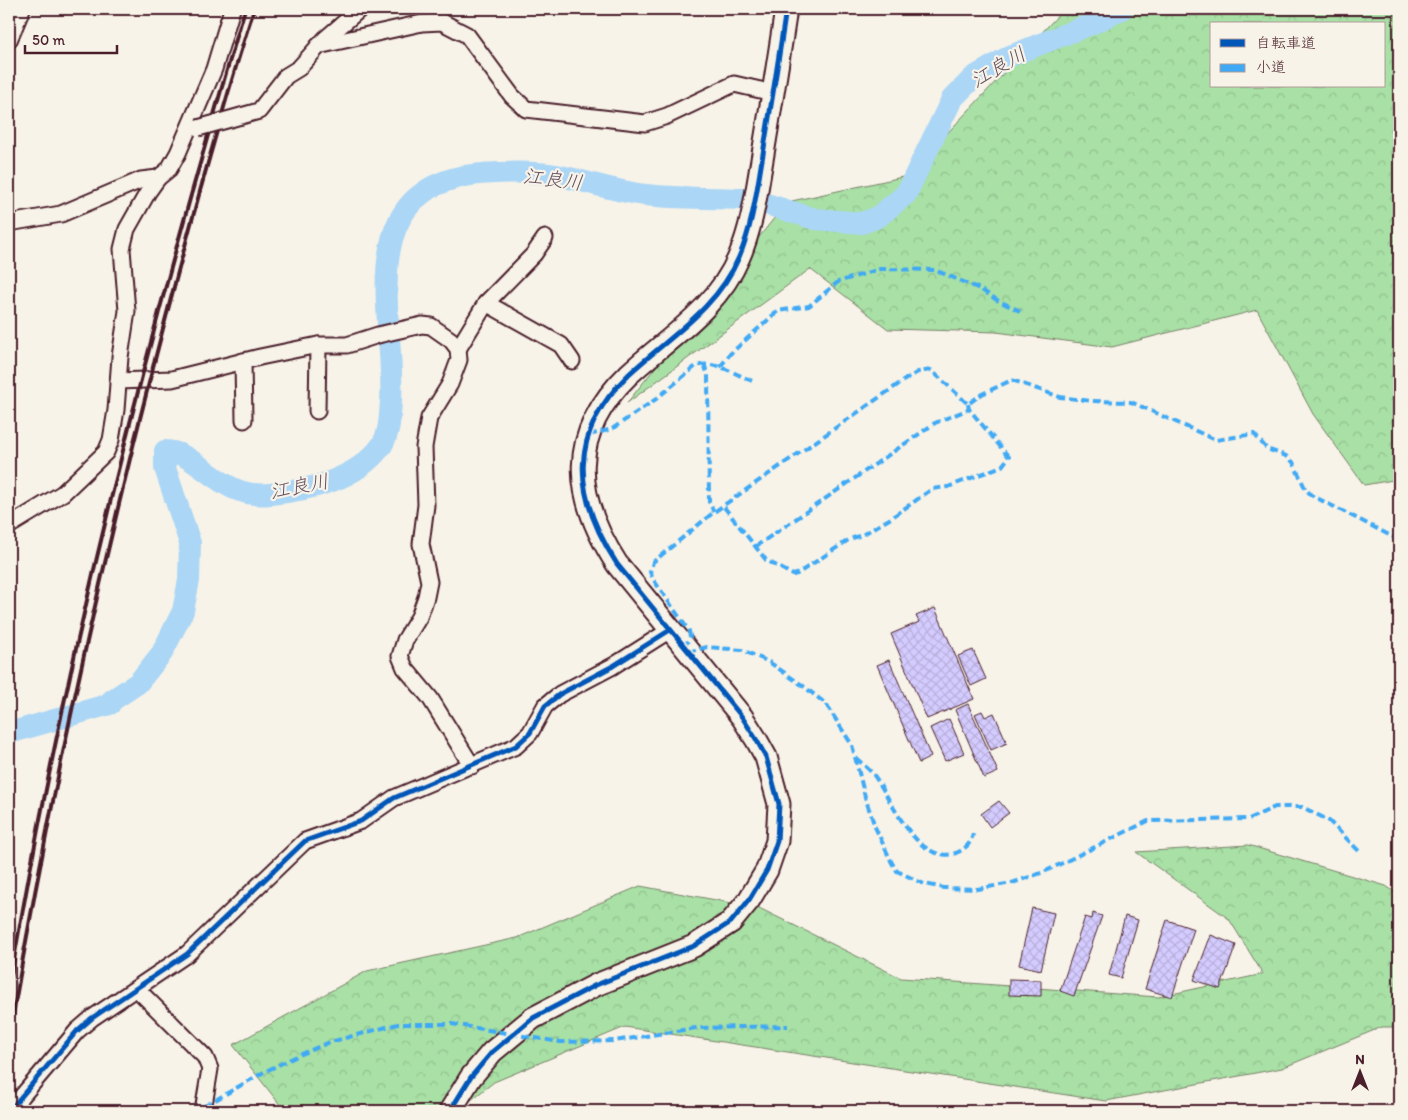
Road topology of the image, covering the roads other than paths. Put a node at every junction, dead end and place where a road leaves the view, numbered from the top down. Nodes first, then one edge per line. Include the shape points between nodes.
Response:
1 (22, 9) edge
2 (232, 9) edge
3 (360, 9) edge
4 (786, 9) edge
5 (10, 31) edge
6 (318, 46) junction
7 (773, 93) junction
8 (191, 130) junction
9 (158, 178) junction
10 (9, 223) edge
11 (545, 238) dead end
12 (486, 304) junction
13 (318, 345) junction
14 (458, 349) junction
15 (243, 361) junction
16 (572, 361) dead end
17 (118, 381) junction
18 (317, 411) dead end
19 (244, 420) dead end
20 (9, 526) edge
21 (670, 630) junction
22 (472, 766) junction
23 (137, 989) junction
24 (11, 1109) dead end
25 (203, 1111) edge
26 (450, 1111) edge

1 - 5 street
2 - 8 street
3 - 6 street
4 - 7 street
6 - 7 street via 422,23 442,22 467,35 512,96 526,108 645,123 734,84
6 - 8 street, bridge via 299,68 286,76 259,111
7 - 21 street via 753,210 739,257 709,304 617,387 597,416 584,455 587,505 600,538
8 - 9 street via 169,169
9 - 10 street via 141,180 61,214
9 - 17 street via 127,229 122,249 127,311
11 - 12 street
12 - 14 street
12 - 16 street via 561,345
13 - 14 street via 347,345 422,325 431,326
13 - 15 street
13 - 18 street
14 - 22 street via 456,373 429,418 426,431 426,505 420,544 428,582 419,617 405,640 400,656
15 - 17 street via 172,379
15 - 19 street
17 - 20 street via 111,440 106,452 63,493
21 - 22 street via 560,694 545,706 530,733 516,746
21 - 26 street via 742,717 766,757 779,804 777,841 767,870 731,922 694,946 567,999 511,1034 471,1077
22 - 23 street via 394,798 361,821 305,841 187,954
23 - 24 street via 77,1031
23 - 25 street via 205,1057 210,1069

